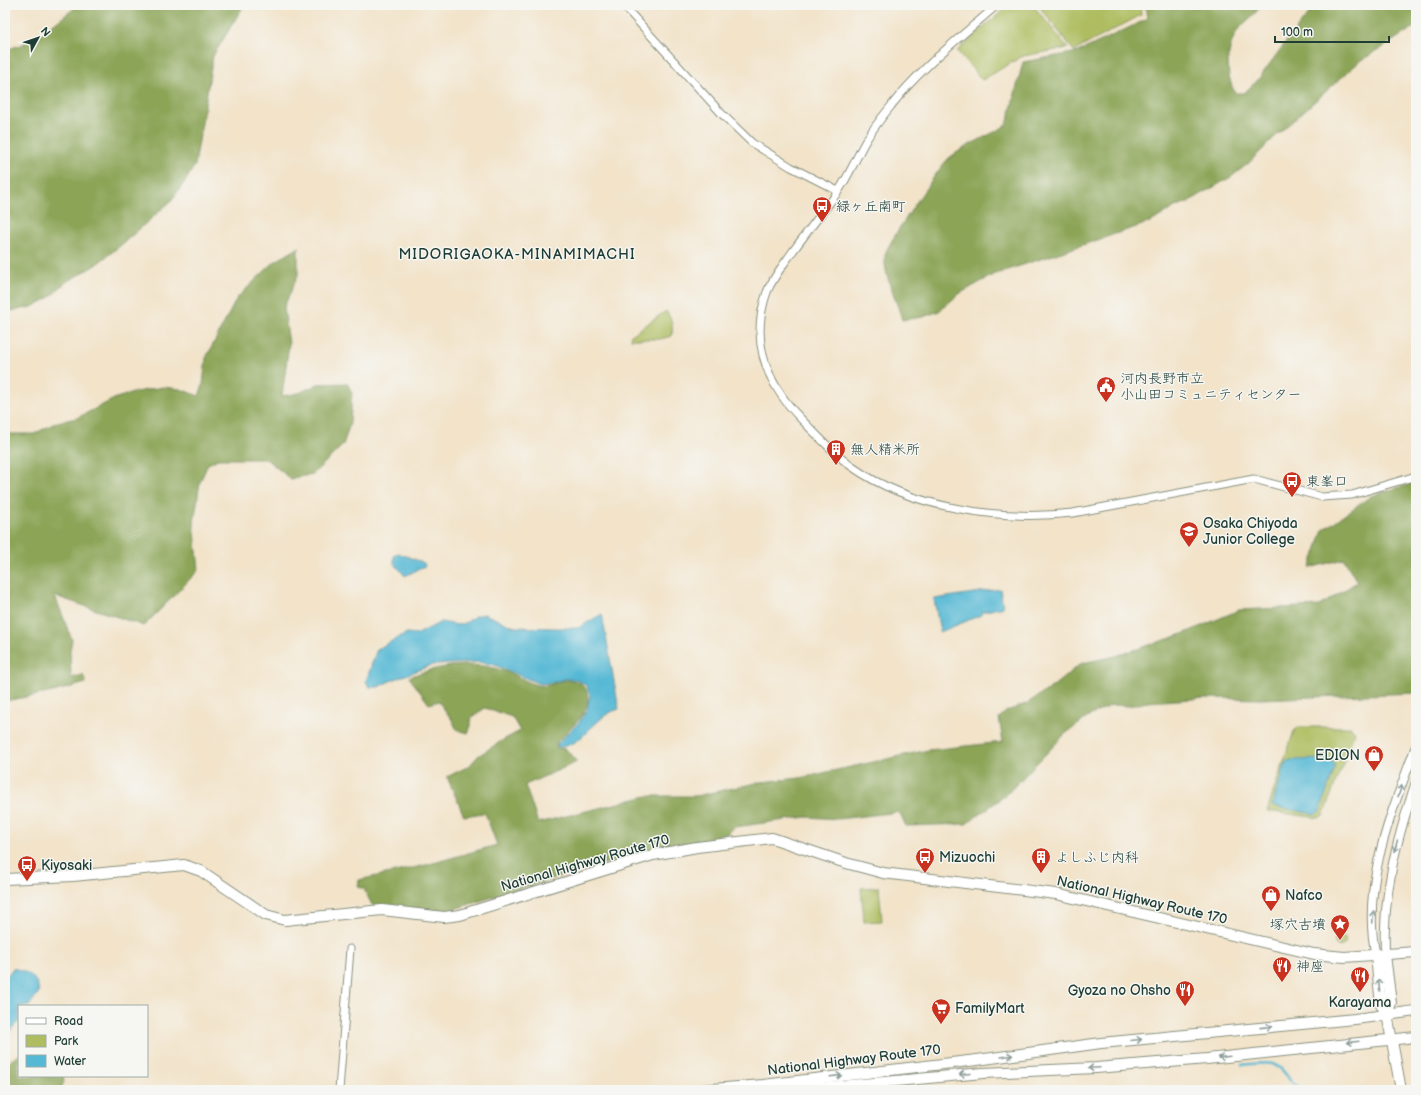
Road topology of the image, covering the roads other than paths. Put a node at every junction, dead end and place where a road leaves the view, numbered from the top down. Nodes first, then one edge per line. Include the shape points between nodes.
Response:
1 (623, 5) edge
2 (997, 5) edge
3 (838, 191) junction
4 (1416, 476) edge
5 (1416, 746) edge
6 (1416, 782) edge
7 (5, 879) edge
8 (350, 949) dead end
9 (1416, 952) edge
10 (1380, 955) junction
11 (1416, 1011) edge
12 (1387, 1014) junction
13 (1416, 1036) edge
14 (1392, 1039) junction
15 (339, 1090) edge
16 (700, 1090) edge
17 (797, 1090) edge
18 (1401, 1090) edge

1 - 3 street via 722,114 752,143
2 - 3 street via 907,86 866,140
3 - 4 street via 772,280 762,313 762,351 765,366 783,400 837,455 875,480 955,508 1018,516 1049,516 1254,479 1322,497 1352,495
10 -> 5 main road via 1372,937 1374,877 1386,831
6 -> 10 main road via 1400,830 1389,882
7 - 10 highway, National Highway Route 170 via 73,876 184,864 201,871 266,915 285,920 382,910 444,917 460,915 653,855 772,838 883,873 1056,894 1314,954 1344,957
8 - 15 street
9 - 10 highway, National Highway Route 170
10 - 12 highway via 1391,1003
11 - 12 highway, National Highway Route 170
12 - 14 highway
16 -> 12 highway, National Highway Route 170 via 977,1060 1101,1043
13 - 14 highway, National Highway Route 170
14 -> 17 highway, National Highway Route 170 via 1177,1062 983,1073
14 - 18 highway

